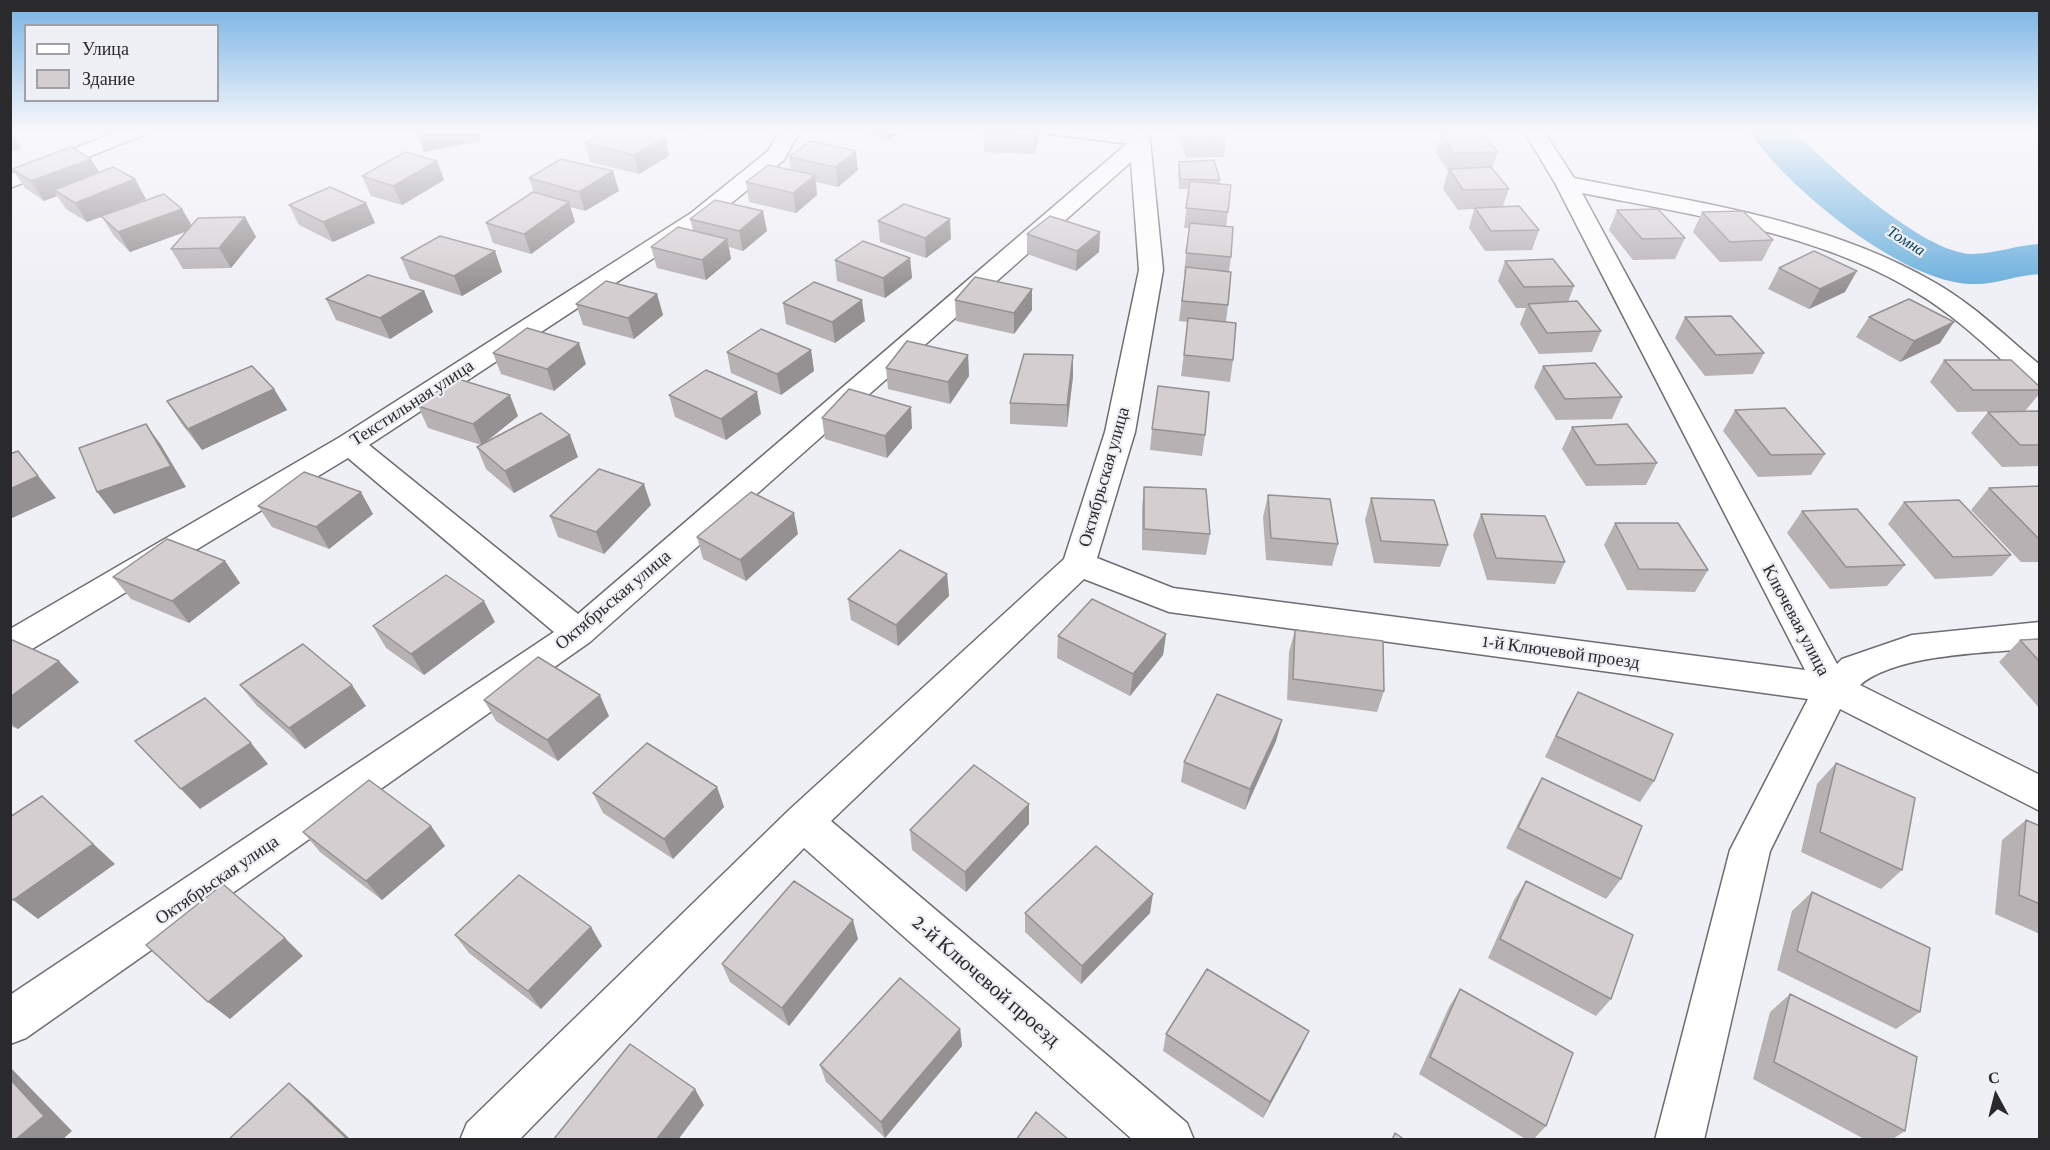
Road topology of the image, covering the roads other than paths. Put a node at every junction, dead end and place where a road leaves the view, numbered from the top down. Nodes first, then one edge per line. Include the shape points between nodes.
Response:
1 (1566, 183) edge
2 (741, 184) edge
3 (1086, 184) edge
4 (1145, 184) edge
5 (1569, 184) edge
6 (2040, 379) edge
7 (350, 444) junction
8 (1078, 564) junction
9 (578, 633) junction
10 (2040, 635) edge
11 (10, 646) edge
12 (1832, 688) junction
13 (2040, 794) edge
14 (802, 822) junction
15 (10, 1022) edge
16 (484, 1140) edge
17 (1170, 1140) edge
18 (1678, 1140) edge

1 - 12 street, Ключевая улица
2 - 7 street, Текстильная улица via 699,218
3 - 9 street, Октябрьская улица
4 - 8 street, Октябрьская улица via 1151,270 1120,432
5 - 6 street via 1747,219 1858,256 1908,277 1945,300
7 - 9 street
7 - 11 street, Текстильная улица
8 - 12 street, 1-й Ключевой проезд via 1169,600
8 - 14 street, Октябрьская улица
9 - 15 street, Октябрьская улица
10 - 12 street via 1912,648 1855,669
12 - 13 street, 1-й Ключевой проезд
12 - 18 street, Ключевая улица via 1750,850
14 - 16 street, Октябрьская улица
14 - 17 street, 2-й Ключевой проезд

